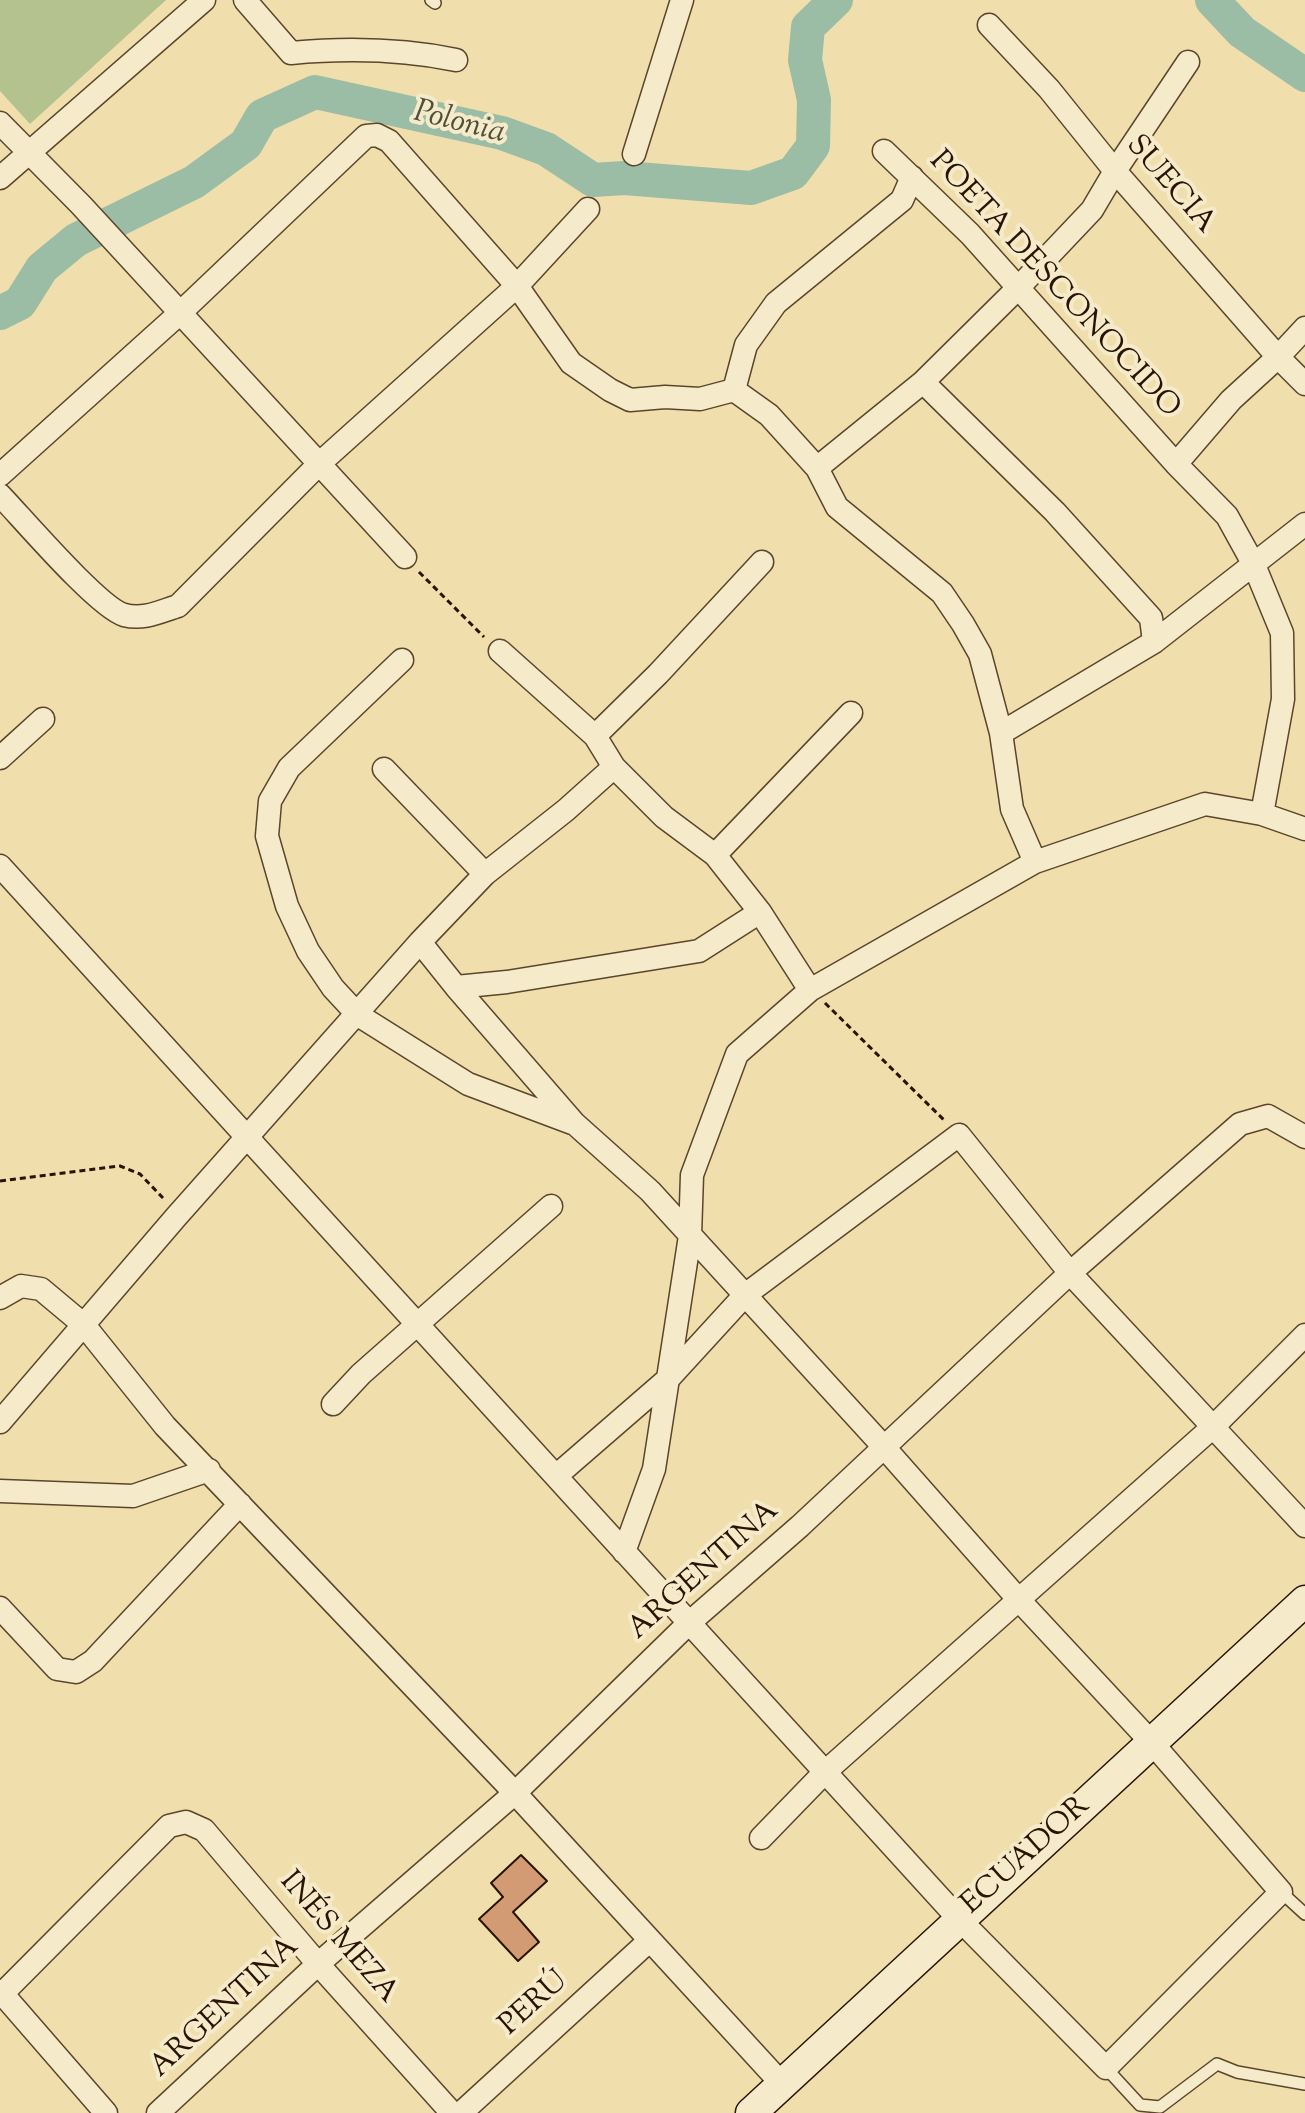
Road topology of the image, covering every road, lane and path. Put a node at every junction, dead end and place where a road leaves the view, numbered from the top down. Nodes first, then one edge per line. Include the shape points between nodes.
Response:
1 (204, 0) edge
2 (245, 0) edge
3 (682, 0) edge
4 (989, 25) dead end
5 (456, 60) dead end
6 (1188, 62) dead end
7 (0, 123) edge
8 (884, 151) dead end
9 (28, 152) junction
10 (634, 154) dead end
11 (1115, 171) junction
12 (912, 177) junction
13 (0, 178) edge
14 (588, 209) dead end
15 (517, 286) junction
16 (1019, 287) junction
17 (180, 313) junction
18 (1305, 328) edge
19 (1278, 357) junction
20 (923, 382) junction
21 (1305, 384) edge
22 (734, 390) junction
23 (320, 463) junction
24 (1176, 464) junction
25 (817, 468) junction
26 (0, 475) edge
27 (0, 495) edge
28 (1305, 524) edge
29 (405, 557) joint
30 (762, 562) dead end
31 (1254, 565) junction
32 (1154, 642) junction
33 (500, 651) joint
34 (402, 660) dead end
35 (851, 713) dead end
36 (43, 719) dead end
37 (1001, 733) junction
38 (595, 736) junction
39 (0, 758) edge
40 (614, 767) junction
41 (384, 769) dead end
42 (1262, 814) junction
43 (1305, 829) edge
44 (715, 855) junction
45 (1035, 862) junction
46 (0, 866) edge
47 (485, 874) junction
48 (760, 912) junction
49 (420, 942) junction
50 (456, 987) junction
51 (810, 990) junction
52 (358, 1015) junction
53 (574, 1123) junction
54 (959, 1135) junction
55 (1305, 1137) edge
56 (248, 1138) junction
57 (0, 1181) edge
58 (551, 1206) dead end
59 (176, 1217) junction
60 (690, 1236) junction
61 (1070, 1273) junction
62 (745, 1295) junction
63 (0, 1298) edge
64 (84, 1325) junction
65 (418, 1326) junction
66 (1305, 1335) edge
67 (669, 1378) junction
68 (333, 1404) dead end
69 (0, 1422) edge
70 (1214, 1426) junction
71 (883, 1446) junction
72 (209, 1470) junction
73 (556, 1476) junction
74 (0, 1491) edge
75 (240, 1504) junction
76 (1305, 1526) edge
77 (624, 1552) junction
78 (1019, 1600) junction
79 (1305, 1601) edge
80 (0, 1608) edge
81 (689, 1623) junction
82 (1153, 1744) junction
83 (825, 1772) junction
84 (515, 1793) junction
85 (761, 1838) dead end
86 (1281, 1892) junction
87 (1305, 1914) edge
88 (959, 1919) junction
89 (649, 1941) junction
90 (318, 1964) junction
91 (1, 1993) edge
92 (1106, 2068) junction
93 (782, 2084) junction
94 (1305, 2084) edge
95 (106, 2113) edge
96 (158, 2113) edge
97 (452, 2113) edge
98 (461, 2113) edge
99 (751, 2113) edge

1 - 9 street
2 - 5 street via 291,53 418,53
3 - 10 street
4 - 11 street, SUECIA
6 - 11 street
7 - 9 street
8 - 12 street, POETA DESCONOCIDO
9 - 13 street
9 - 17 street
11 - 16 street via 1092,210
11 - 19 street, SUECIA
12 - 16 street, POETA DESCONOCIDO
12 - 22 street via 902,200 776,303 746,345
14 - 15 street
15 - 17 street via 389,141 377,135 366,136
15 - 22 street via 571,363 630,400 700,399
15 - 23 street
16 - 20 street
16 - 24 street, POETA DESCONOCIDO
17 - 23 street
17 - 26 street
18 - 19 street, POETA DESCONOCIDO
19 - 21 street, SUECIA
19 - 24 street, POETA DESCONOCIDO via 1231,400
20 - 25 street
20 - 32 street via 1055,512 1151,618
22 - 25 street via 769,415
23 - 27 street via 178,606 147,617 122,614 99,599
23 - 29 street
24 - 31 street, POETA DESCONOCIDO via 1227,516
25 - 37 street via 837,507 942,593 980,654
28 - 31 street
29 - 33 path
30 - 38 street
31 - 32 street
31 - 42 street, POETA DESCONOCIDO via 1282,633 1283,699
32 - 37 street
33 - 38 street
34 - 52 street via 289,768 270,801 267,836 287,906 308,951
35 - 44 street
36 - 39 street
37 - 45 street via 1012,809
38 - 40 street
40 - 44 street via 664,817
40 - 47 street
41 - 47 street
42 - 43 street
42 - 45 street via 1205,804
44 - 48 street
45 - 51 street
46 - 56 street
47 - 49 street
48 - 50 street via 699,951
48 - 51 street
49 - 50 street
49 - 52 street
50 - 53 street
51 - 54 path
51 - 60 street via 737,1054 692,1175
52 - 53 street via 468,1084
52 - 56 street
53 - 60 street via 650,1191
54 - 61 street
54 - 62 street
55 - 61 street, ARGENTINA via 1268,1116 1240,1124
56 - 59 street
56 - 65 street
57 - 59 path via 120,1166 140,1174
58 - 65 street
59 - 64 street
60 - 62 street
60 - 67 street
61 - 70 street
61 - 71 street, ARGENTINA
62 - 67 street
62 - 71 street
63 - 64 street via 21,1286 41,1289
64 - 69 street
64 - 72 street via 165,1426
65 - 68 street
65 - 73 street
66 - 70 street
67 - 73 street
67 - 77 street via 654,1469
70 - 76 street
70 - 78 street
71 - 78 street
71 - 81 street, ARGENTINA
72 - 74 street via 133,1496
72 - 75 street
73 - 77 street
75 - 80 street via 93,1661 76,1672 57,1669
75 - 84 street
77 - 81 street
78 - 82 street
78 - 83 street
79 - 82 street, ECUADOR
81 - 83 street
81 - 84 street, ARGENTINA
82 - 86 street
82 - 88 street, ECUADOR
83 - 85 street
83 - 88 street
84 - 89 street
84 - 90 street, ARGENTINA
86 - 87 lane
86 - 92 street
88 - 92 street
88 - 93 street, ECUADOR
89 - 93 street
89 - 98 street, PERÚ
90 - 91 street, INÉS MEZA via 204,1830 186,1822 169,1826
90 - 96 street, ARGENTINA
90 - 97 street, INÉS MEZA
91 - 95 street
92 - 94 lane via 1140,2105 1160,2107 1217,2064
93 - 99 street, ECUADOR

